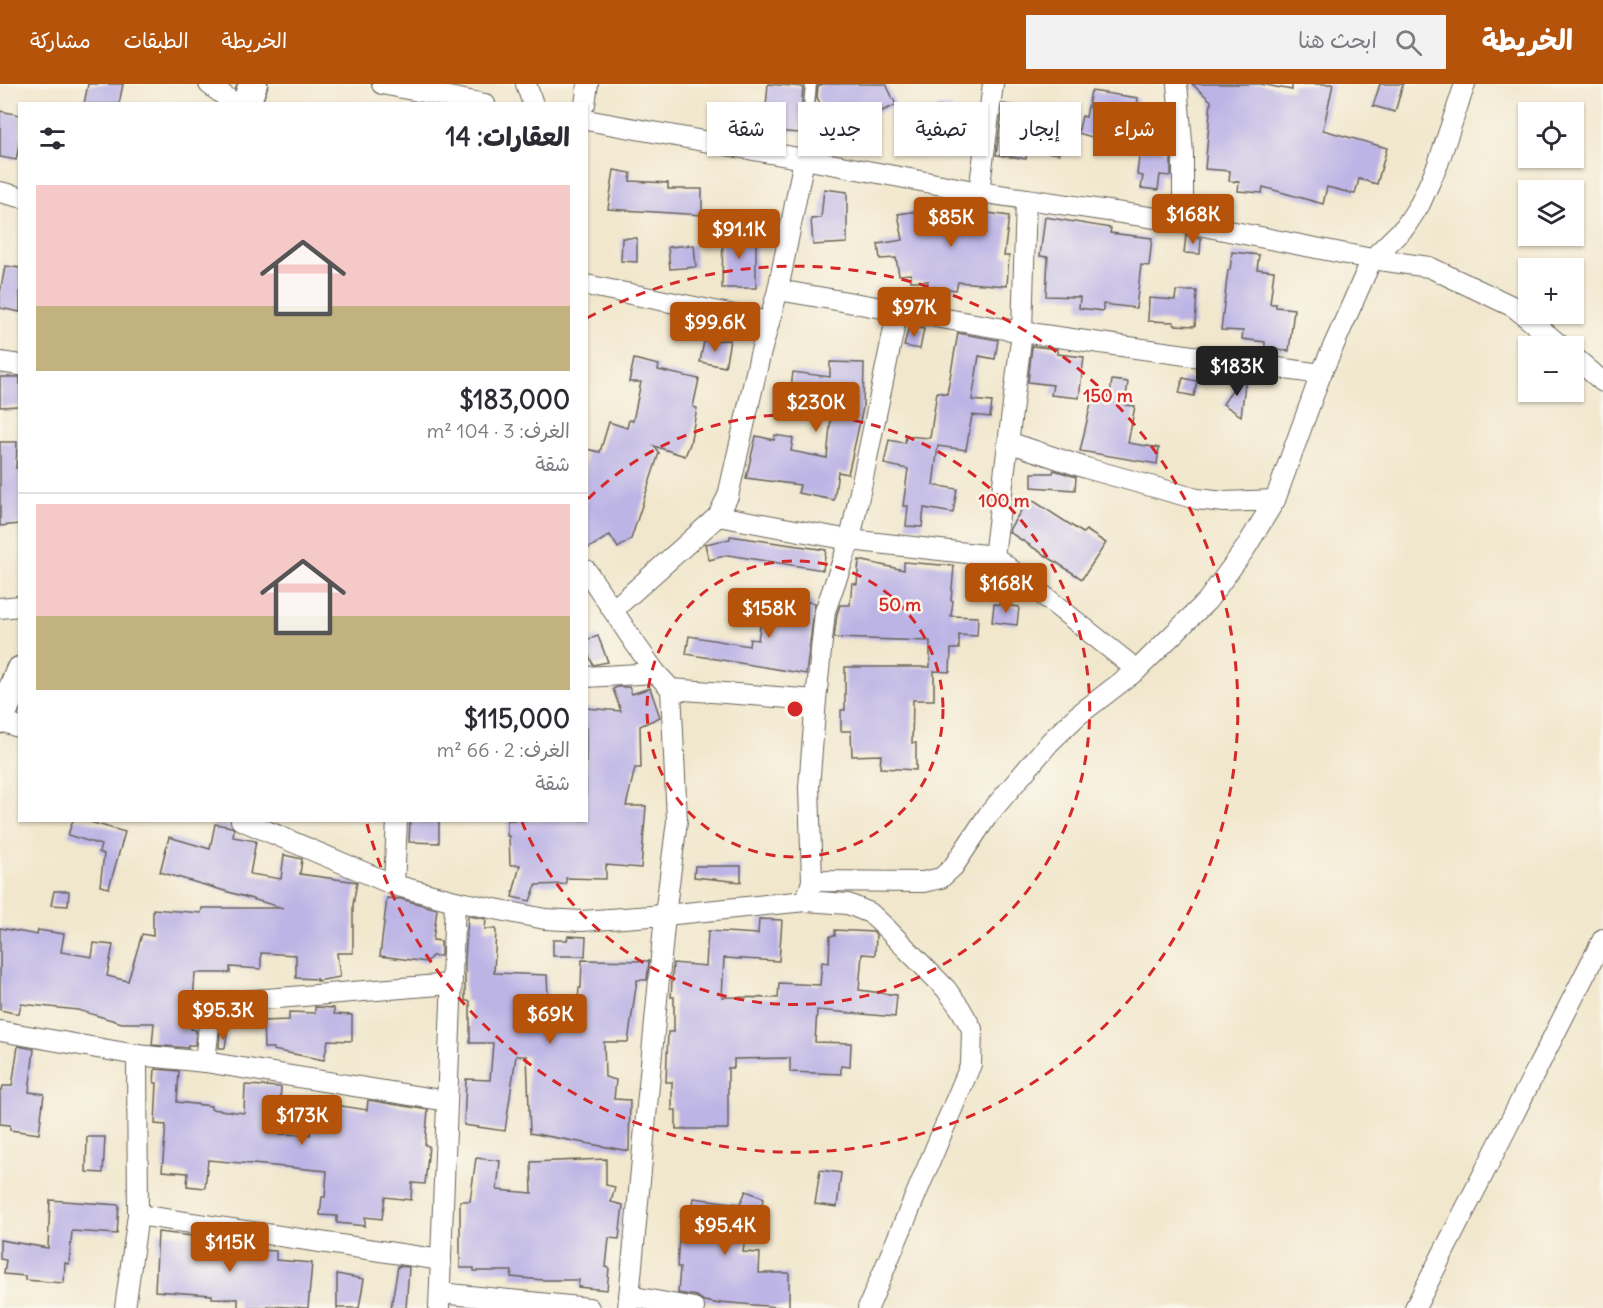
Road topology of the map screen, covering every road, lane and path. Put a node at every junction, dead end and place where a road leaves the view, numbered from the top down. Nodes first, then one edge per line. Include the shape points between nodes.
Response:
1 (209, 84) edge
2 (253, 84) edge
3 (382, 84) edge
4 (526, 84) edge
5 (588, 84) edge
6 (811, 84) edge
7 (993, 84) edge
8 (1178, 84) edge
9 (1465, 84) edge
10 (232, 102) edge
11 (247, 102) edge
12 (475, 102) edge
13 (532, 102) edge
14 (585, 102) edge
15 (588, 120) edge
16 (804, 159) junction
17 (0, 192) edge
18 (979, 192) junction
19 (18, 196) edge
20 (1026, 199) junction
21 (1183, 222) junction
22 (1372, 260) junction
23 (588, 285) edge
24 (778, 290) junction
25 (898, 309) junction
26 (769, 322) junction
27 (1022, 332) junction
28 (1549, 336) edge
29 (0, 362) edge
30 (18, 365) edge
31 (1584, 366) edge
32 (1321, 374) junction
33 (1603, 382) edge
34 (1008, 442) junction
35 (1275, 500) junction
36 (718, 516) junction
37 (850, 540) junction
38 (994, 556) junction
39 (588, 573) edge
40 (18, 606) edge
41 (0, 608) edge
42 (613, 610) junction
43 (1137, 670) junction
44 (656, 673) junction
45 (18, 676) edge
46 (588, 677) edge
47 (671, 689) junction
48 (816, 700) junction
49 (0, 719) edge
50 (18, 727) edge
51 (246, 822) edge
52 (397, 822) edge
53 (812, 881) junction
54 (394, 885) junction
55 (455, 901) junction
56 (806, 901) junction
57 (665, 915) junction
58 (1603, 939) edge
59 (452, 984) junction
60 (0, 1030) edge
61 (137, 1055) junction
62 (205, 1062) junction
63 (447, 1101) junction
64 (138, 1215) junction
65 (441, 1260) junction
66 (440, 1300) edge
67 (629, 1302) edge
68 (125, 1308) edge
69 (589, 1308) edge
70 (694, 1308) edge
71 (868, 1308) edge
72 (1415, 1308) edge

1 - 10 street
2 - 11 street
3 - 12 street
4 - 13 street
5 - 14 street
6 - 16 lane
7 - 18 street
8 - 21 street
9 - 22 street via 1420,204 1405,227
15 - 16 street
16 - 18 street
16 - 24 street
17 - 19 street
18 - 20 street
20 - 21 street
20 - 27 street
21 - 22 street
22 - 28 street via 1429,267 1514,308
22 - 32 street
23 - 26 street
24 - 25 street
24 - 26 street
25 - 27 street
25 - 37 street
26 - 36 street via 728,496
27 - 32 street
27 - 34 street
29 - 30 street
31 - 33 street
32 - 35 street
34 - 35 street via 1197,499
34 - 38 street
35 - 43 street via 1207,601
36 - 37 street
36 - 42 street
37 - 38 street
37 - 48 street via 825,611
38 - 43 street
39 - 42 street
40 - 41 street
42 - 44 street
43 - 53 street via 1050,742 941,878 923,882
44 - 46 street
44 - 47 street
45 - 49 street
47 - 48 street
47 - 57 street via 677,821
48 - 53 street via 809,787
49 - 50 street
51 - 54 street
52 - 54 street
53 - 56 street
54 - 55 street
55 - 57 street via 545,919 582,921
55 - 59 street
56 - 57 street
56 - 71 street via 848,904 870,913 946,989 972,1029 971,1064
57 - 67 street
58 - 72 street
59 - 62 street via 218,1005 210,1016
59 - 63 street
60 - 61 street
61 - 62 street
61 - 64 street
62 - 63 street
63 - 65 street
64 - 65 street
64 - 68 street
65 - 66 street
66 - 69 street
67 - 70 street

